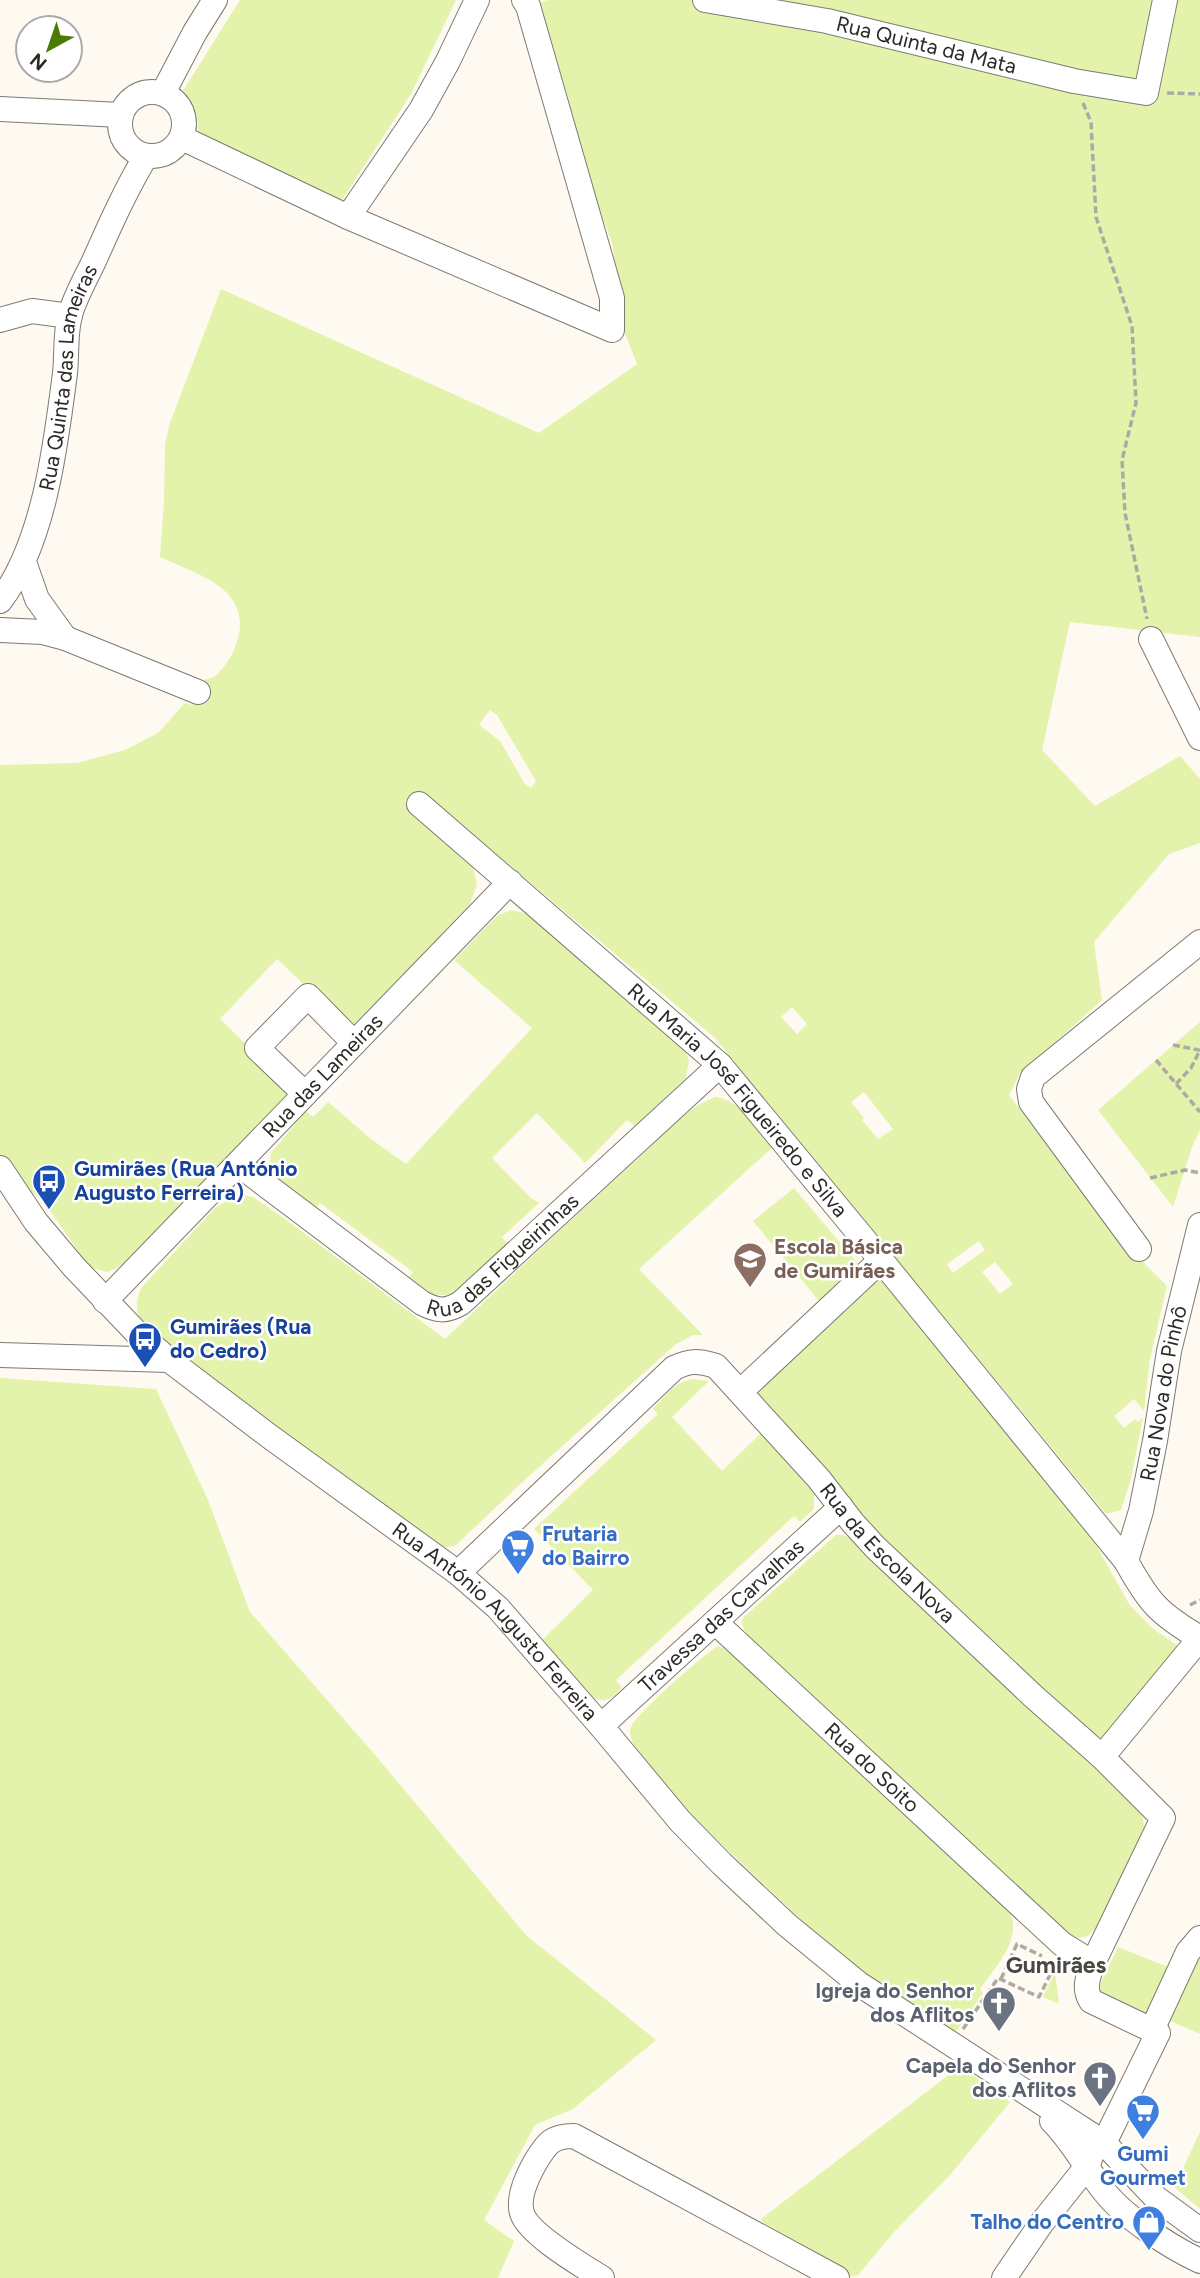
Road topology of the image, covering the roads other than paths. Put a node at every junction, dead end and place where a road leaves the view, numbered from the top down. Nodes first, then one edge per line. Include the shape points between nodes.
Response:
1 (215, 0) edge
2 (477, 0) edge
3 (524, 0) edge
4 (705, 0) edge
5 (1165, 0) edge
6 (163, 93) junction
7 (0, 109) edge
8 (121, 115) junction
9 (182, 138) junction
10 (146, 156) junction
11 (348, 217) junction
12 (70, 316) junction
13 (0, 320) edge
14 (24, 562) junction
15 (0, 601) edge
16 (0, 629) edge
17 (65, 638) junction
18 (1151, 639) road end
19 (198, 692) dead end
20 (1200, 738) edge
21 (419, 804) dead end
22 (510, 881) junction
23 (1200, 942) edge
24 (354, 1043) junction
25 (720, 1065) junction
26 (305, 1094) junction
27 (238, 1164) junction
28 (0, 1168) edge
29 (1200, 1225) edge
30 (1139, 1249) dead end
31 (881, 1260) junction
32 (105, 1301) junction
33 (0, 1355) edge
34 (169, 1360) junction
35 (741, 1391) junction
36 (841, 1507) junction
37 (1126, 1561) junction
38 (458, 1573) junction
39 (715, 1622) junction
40 (1200, 1638) edge
41 (601, 1726) junction
42 (1102, 1757) junction
43 (1200, 1938) edge
44 (1093, 1963) junction
45 (1152, 2030) junction
46 (993, 2071) junction
47 (1108, 2147) junction
48 (1088, 2165) junction
49 (1200, 2230) edge
50 (1200, 2261) edge
51 (602, 2278) edge
52 (837, 2278) edge
53 (1004, 2278) edge

1 - 6 street
2 - 11 street via 421,110
3 - 11 street via 612,298 612,330
4 - 5 street, Rua Quinta da Mata via 827,22 1074,81 1146,93
6 - 8 street via 142,93
6 - 9 street via 180,107 185,127
7 - 8 street
8 - 10 street via 125,141
9 - 10 street via 167,153
9 - 11 street
10 - 12 street, Rua Quinta das Lameiras
12 - 13 street via 32,311
12 - 14 street, Rua Quinta das Lameiras via 60,414
14 - 15 street, Rua Quinta das Lameiras
14 - 17 street via 37,599
16 - 17 street
17 - 19 street
18 - 20 street
21 - 22 street, Rua Maria José Figueiredo e Silva
22 - 24 street, Rua das Lameiras
22 - 25 street, Rua Maria José Figueiredo e Silva
23 - 30 street via 1033,1077 1029,1089 1031,1102
24 - 26 street, Rua das Lameiras
24 - 26 street via 308,996 257,1048
25 - 27 street, Rua das Figueirinhas via 461,1303 443,1311 422,1303
25 - 31 street, Rua Maria José Figueiredo e Silva
26 - 27 street, Rua das Lameiras
27 - 32 street, Rua das Lameiras
28 - 32 street, Rua António Augusto Ferreira via 36,1222
29 - 37 street, Rua Nova do Pinhô via 1168,1351 1141,1511
31 - 35 street
31 - 37 street, Rua Maria José Figueiredo e Silva
32 - 34 street, Rua António Augusto Ferreira
33 - 34 street
34 - 38 street, Rua António Augusto Ferreira
35 - 36 street, Rua da Escola Nova
35 - 38 street, Rua da Escola Nova via 716,1366 689,1361 674,1368
36 - 39 street, Travessa das Carvalhas
36 - 42 street, Rua da Escola Nova via 906,1578
37 - 40 street, Rua Maria José Figueiredo e Silva via 1161,1613
38 - 41 street, Rua António Augusto Ferreira via 498,1608
39 - 41 street, Travessa das Carvalhas
39 - 44 street, Rua do Soito via 1062,1944
40 - 42 street
41 - 46 street, Rua António Augusto Ferreira via 680,1821 787,1925 859,1984
42 - 44 street, Rua da Escola Nova via 1163,1818
43 - 45 street via 1188,1952
44 - 45 street, Rua da Escola Nova via 1086,1992 1091,2001
45 - 47 street via 1158,2033
46 - 47 street, Rua António Augusto Ferreira
46 - 48 street, Rua António Augusto Ferreira via 1069,2138
47 - 48 street via 1090,2156
47 - 49 street, Rua António Augusto Ferreira via 1156,2198
48 - 50 street, Rua António Augusto Ferreira via 1104,2191 1128,2214
48 - 53 street
51 - 52 street via 530,2228 522,2214 523,2190 534,2166 546,2146 559,2136 574,2136

